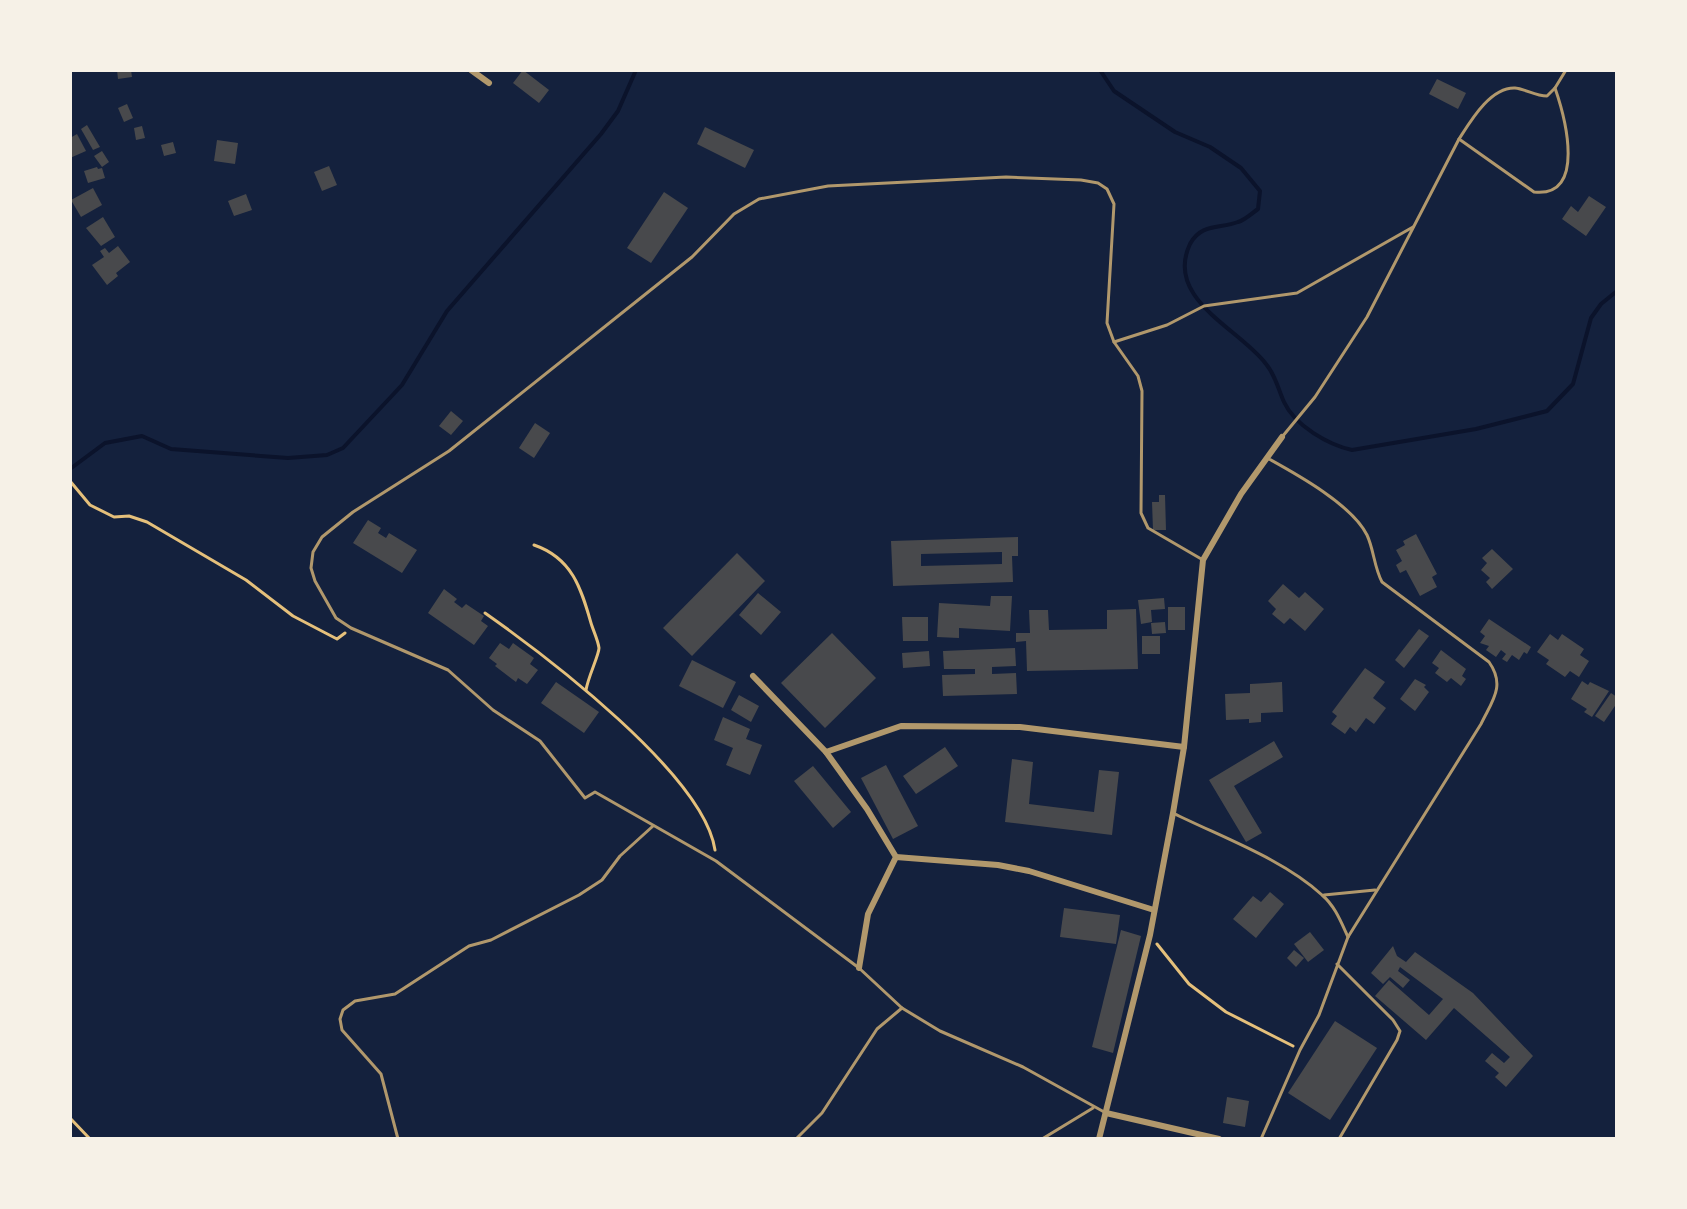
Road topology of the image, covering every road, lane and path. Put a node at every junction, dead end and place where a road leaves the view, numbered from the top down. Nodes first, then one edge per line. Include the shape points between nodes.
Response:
1 (471, 70) edge
2 (1566, 70) edge
3 (489, 83) dead end
4 (1555, 88) junction
5 (1459, 139) junction
6 (1413, 227) junction
7 (1114, 342) junction
8 (1282, 437) joint
9 (1266, 457) junction
10 (70, 481) edge
11 (534, 545) dead end
12 (1203, 560) junction
13 (485, 613) dead end
14 (351, 628) junction
15 (753, 676) dead end
16 (586, 690) junction
17 (1184, 747) junction
18 (826, 752) junction
19 (1173, 813) junction
20 (653, 826) junction
21 (896, 857) junction
22 (716, 861) junction
23 (1375, 890) junction
24 (1322, 895) junction
25 (1154, 910) junction
26 (1150, 935) junction
27 (1348, 937) junction
28 (1337, 964) junction
29 (859, 968) junction
30 (902, 1008) junction
31 (1300, 1050) junction
32 (1094, 1108) junction
33 (1106, 1113) junction
34 (70, 1118) edge
35 (90, 1139) edge
36 (398, 1139) edge
37 (796, 1139) edge
38 (1042, 1139) edge
39 (1099, 1139) edge
40 (1219, 1139) edge
41 (1261, 1139) edge
42 (1339, 1139) edge

1 - 3 street
2 - 4 lane
4 - 5 lane via 1547,96 1514,88 1501,91 1479,110
4 - 5 lane via 1569,144 1567,167 1555,190 1534,192
5 - 6 lane
6 - 7 lane via 1297,293 1204,306
6 - 8 lane via 1367,317
7 - 12 lane via 1142,391 1141,513 1148,528
7 - 14 lane via 1107,323 1114,204 1098,183 929,179 828,186 759,199 734,214 692,257 449,451 322,537 313,552 315,581 336,618
8 - 9 street
9 - 12 street
9 - 23 lane via 1330,496 1360,524 1382,582 1498,674 1497,690 1481,724
10 - 14 path via 90,505 114,517 147,522 246,580 293,616 337,639
11 - 16 path via 567,565 579,583 599,649
12 - 17 street
13 - 16 path
14 - 20 lane via 448,670 493,710 540,741 585,798 595,792
15 - 18 street
16 - 22 path via 691,796 713,838
17 - 18 street via 1020,727 901,726
17 - 19 street
18 - 21 street
19 - 24 lane via 1282,866
19 - 25 street
20 - 22 lane
20 - 36 lane via 602,880 579,895 469,946 395,994 355,1001 343,1010 342,1030 381,1074
21 - 25 street via 1029,871
21 - 29 street via 868,914
22 - 29 lane
23 - 24 lane
23 - 27 lane
24 - 27 lane
25 - 26 street
26 - 31 path via 1189,984 1226,1012
26 - 33 street
27 - 28 lane
28 - 31 lane
28 - 42 lane via 1400,1031
29 - 30 lane
30 - 32 lane
30 - 37 lane via 877,1029 822,1113
31 - 41 lane
32 - 33 lane
32 - 38 lane
33 - 39 street
33 - 40 street
34 - 35 path

